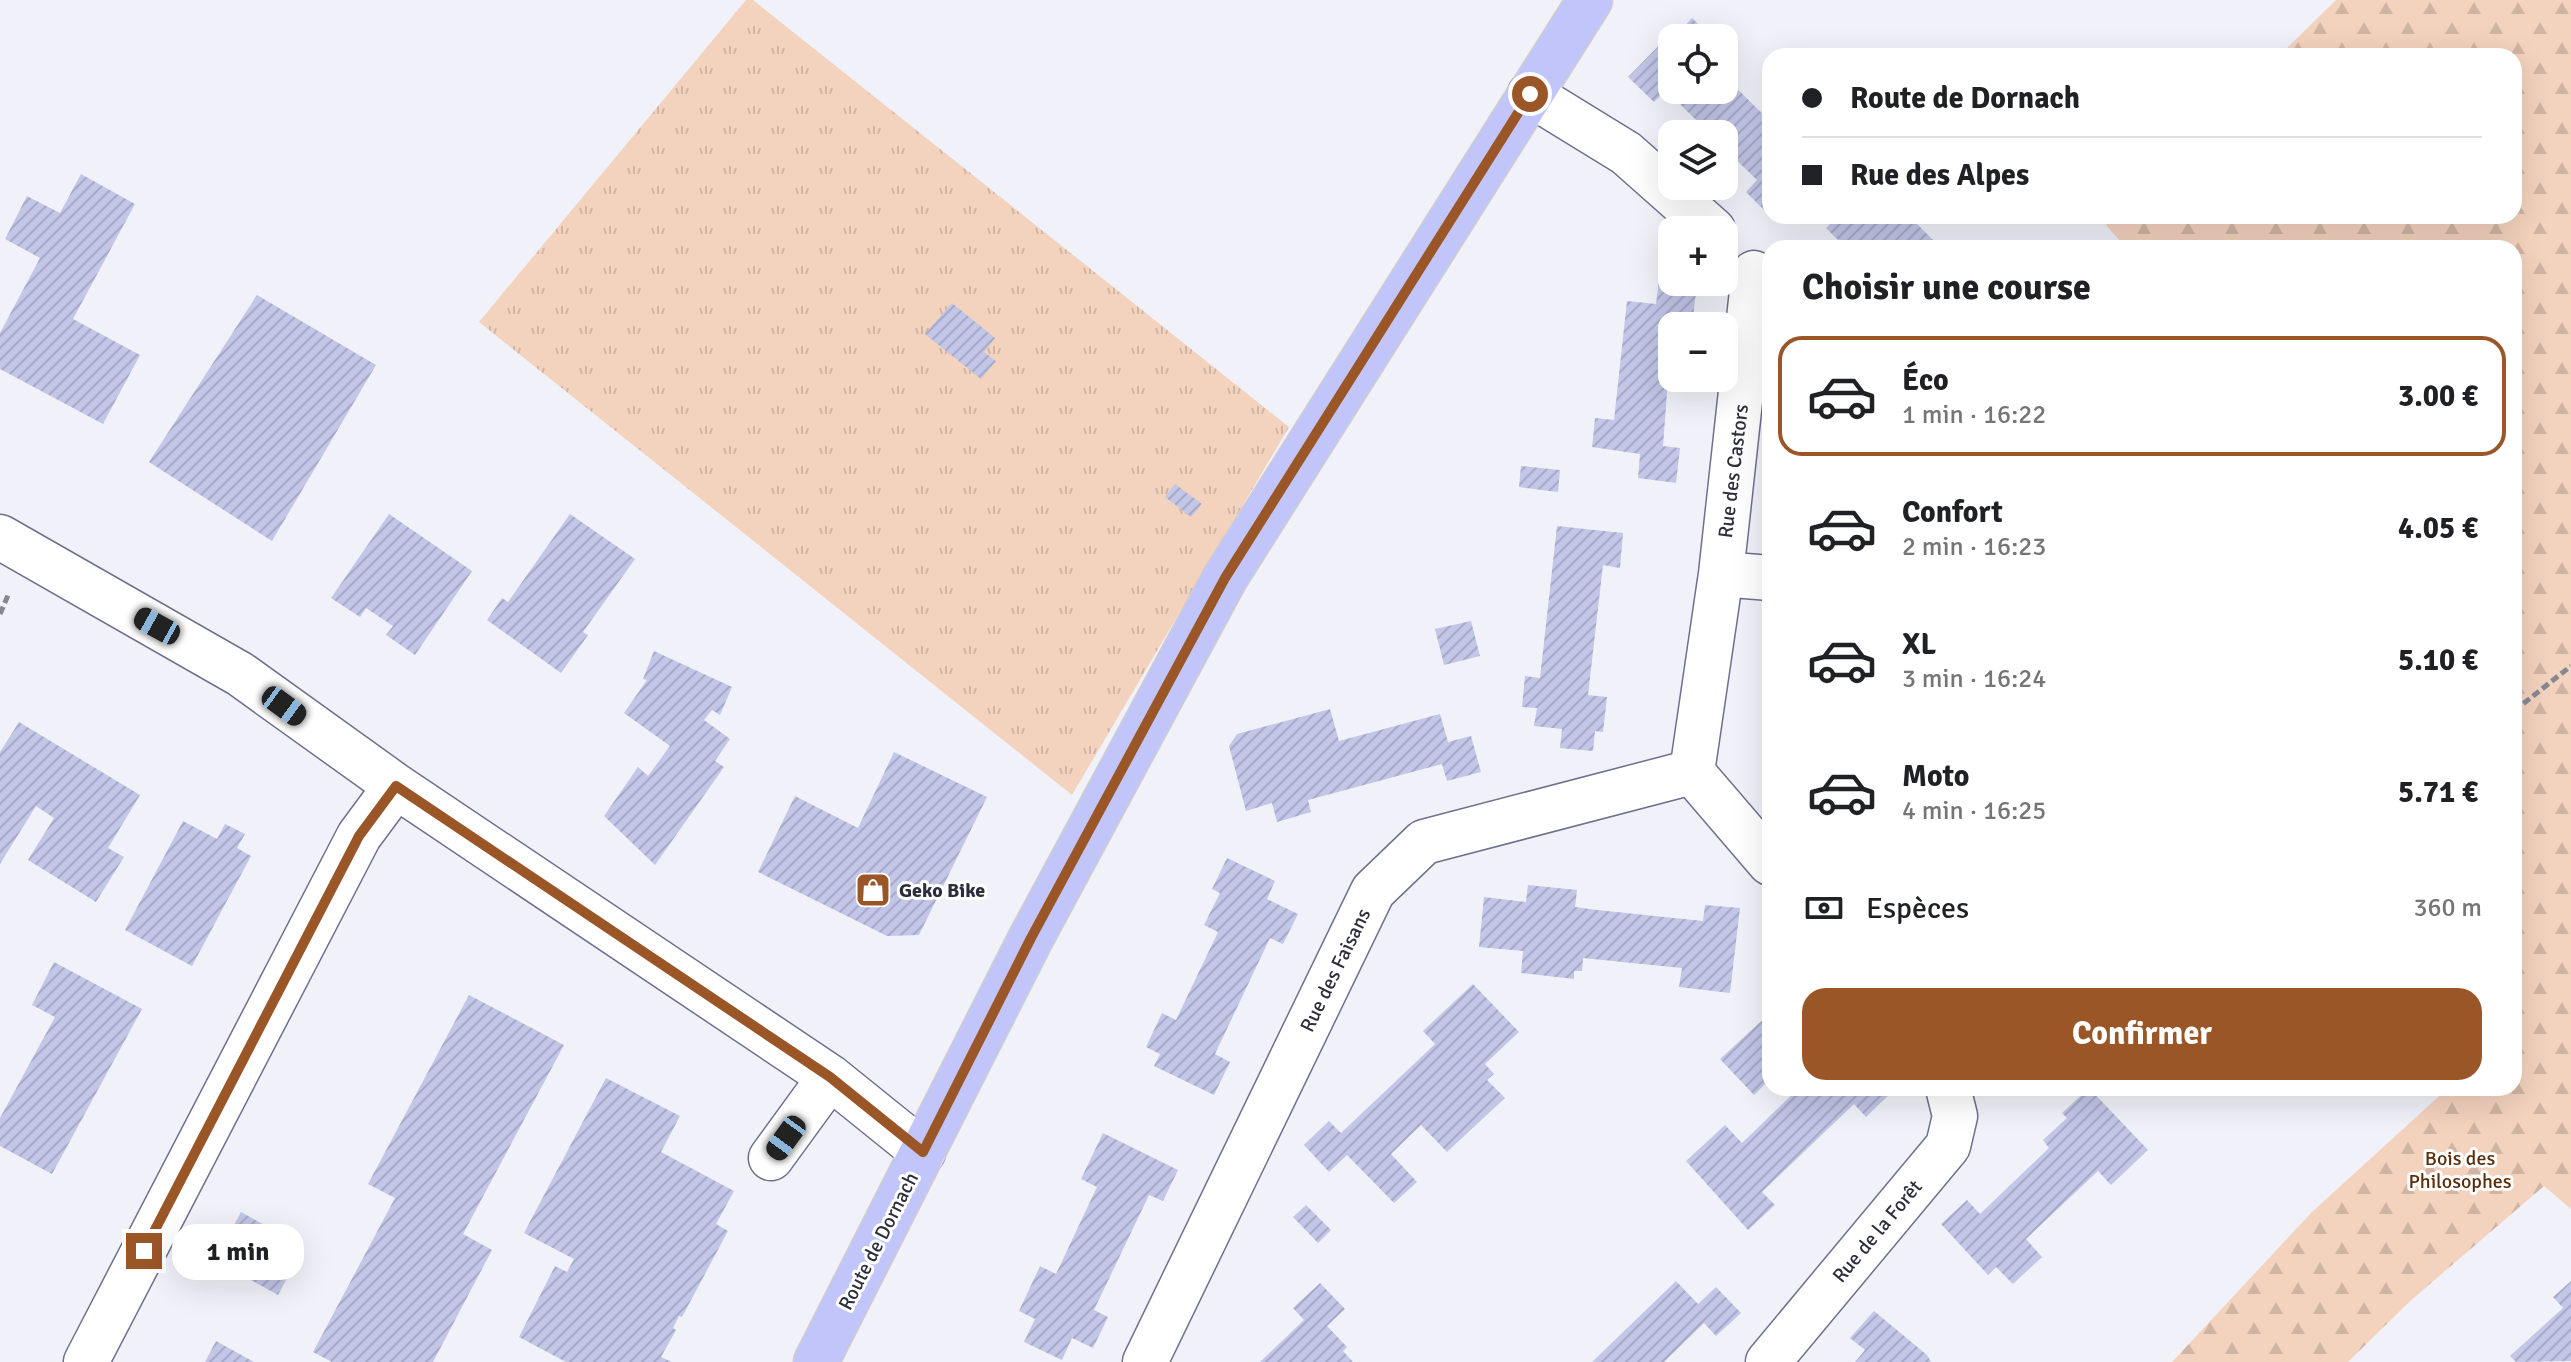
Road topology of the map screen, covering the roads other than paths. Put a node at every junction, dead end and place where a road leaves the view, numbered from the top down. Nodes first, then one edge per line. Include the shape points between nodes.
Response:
1 (1590, 0) edge
2 (1530, 94) junction
3 (1697, 216) edge
4 (1738, 254) edge
5 (1762, 278) edge
6 (0, 537) edge
7 (1721, 574) junction
8 (1762, 577) edge
9 (1692, 772) junction
10 (396, 786) junction
11 (1762, 854) edge
12 (830, 1077) junction
13 (1950, 1096) edge
14 (923, 1152) junction
15 (771, 1158) dead end
16 (86, 1362) edge
17 (816, 1362) edge
18 (1145, 1362) edge
19 (1768, 1362) edge

1 - 2 main road, Route de Dornach
2 - 3 street via 1626,153
2 - 14 main road, Route de Dornach via 1225,578
4 - 5 street, Rue des Castors
5 - 7 street, Rue des Castors
6 - 10 street via 240,674
7 - 8 street
7 - 9 street, Rue des Castors
9 - 11 street
9 - 18 street, Rue des Faisans via 1424,842 1373,891
10 - 12 street
10 - 16 street via 359,836
12 - 14 street
12 - 15 street
13 - 19 street, Rue de la Forêt via 1955,1116 1948,1146
14 - 17 main road, Route de Dornach

